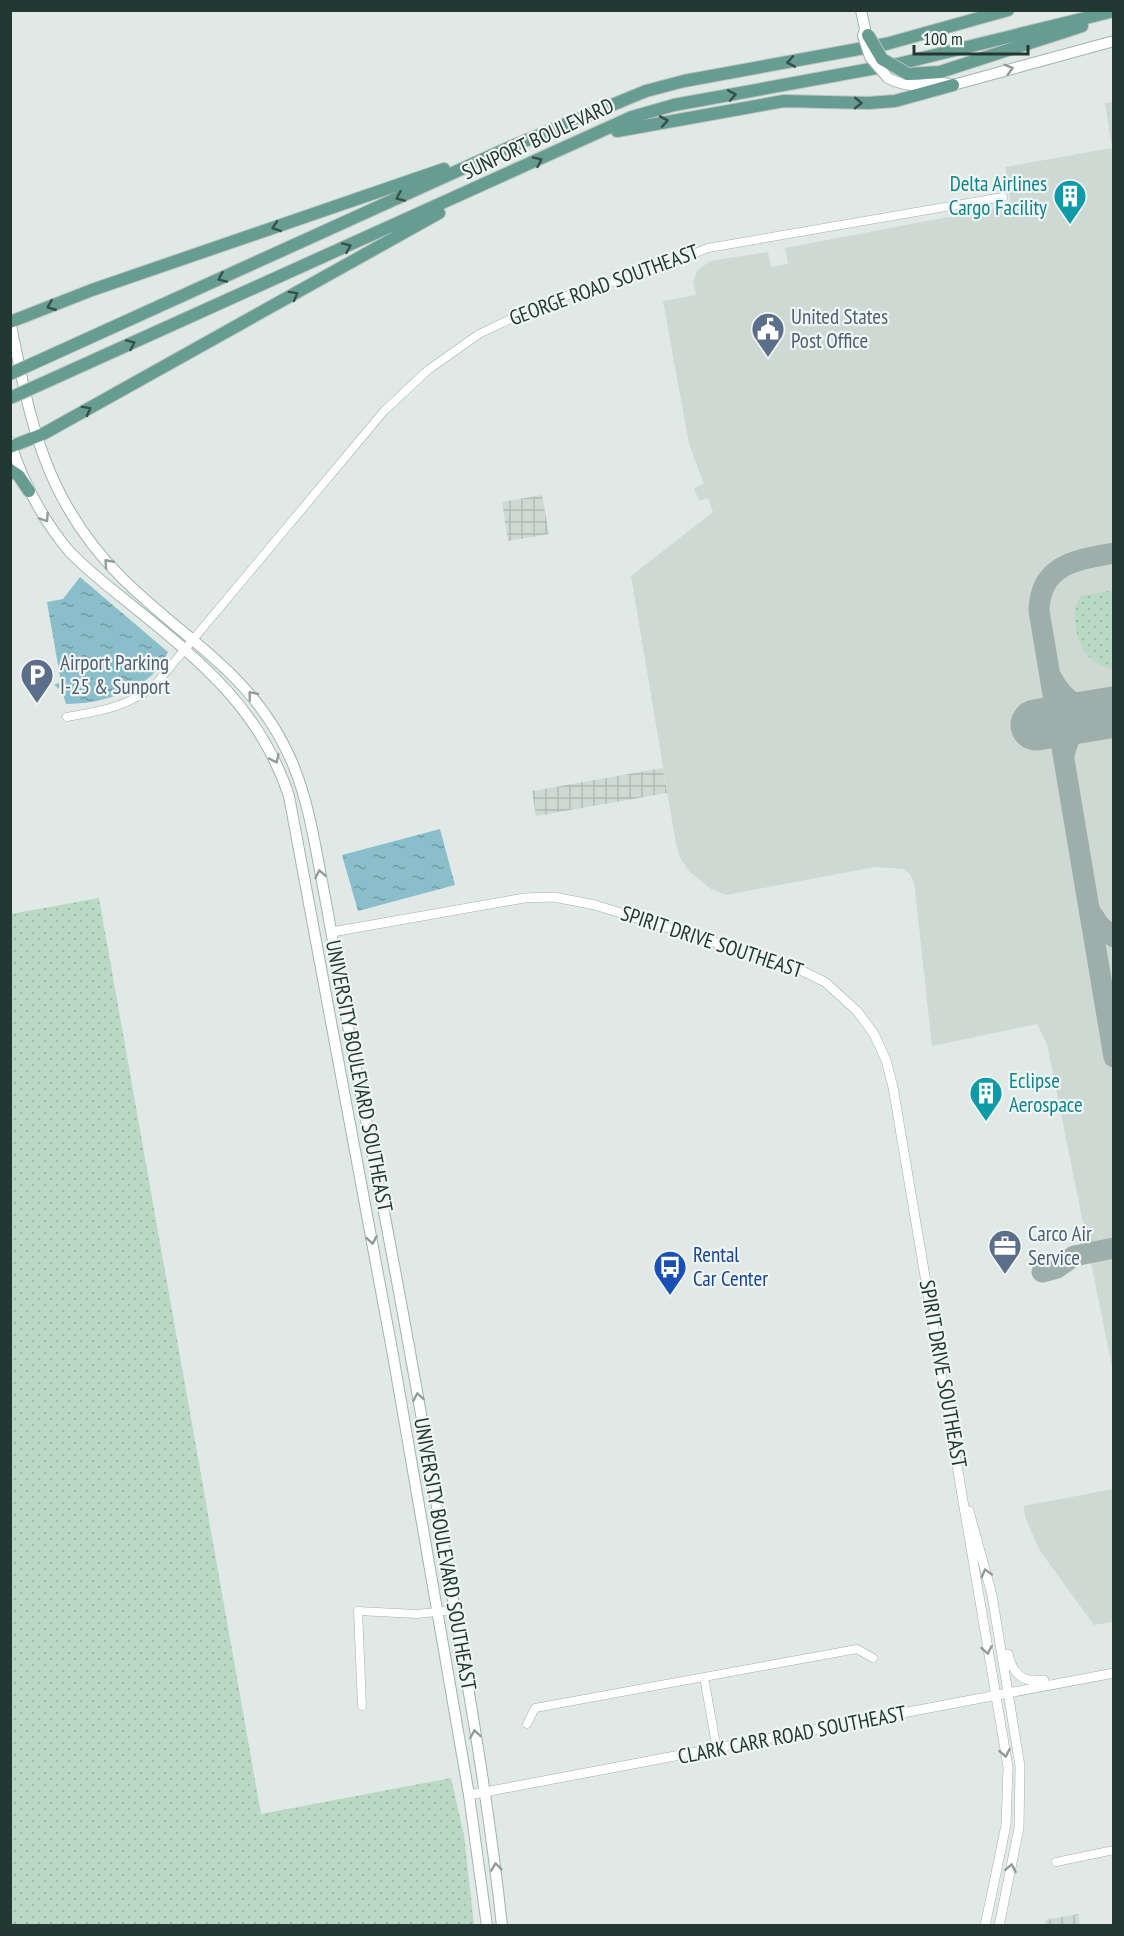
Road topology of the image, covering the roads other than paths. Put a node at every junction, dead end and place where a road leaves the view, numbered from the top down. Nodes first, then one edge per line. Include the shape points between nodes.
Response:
1 (861, 10) edge
2 (1008, 10) edge
3 (1113, 13) edge
4 (865, 33) junction
5 (1113, 41) edge
6 (953, 85) junction
7 (587, 138) junction
8 (510, 147) junction
9 (489, 183) junction
10 (1003, 197) dead end
11 (11, 321) edge
12 (10, 374) edge
13 (10, 398) edge
14 (36, 437) junction
15 (11, 445) edge
16 (10, 470) edge
17 (29, 491) junction
18 (195, 640) junction
19 (185, 651) junction
20 (66, 717) dead end
21 (332, 932) junction
22 (317, 935) junction
23 (963, 1488) junction
24 (992, 1595) junction
25 (455, 1610) junction
26 (437, 1613) junction
27 (873, 1658) dead end
28 (1113, 1673) edge
29 (704, 1677) junction
30 (1091, 1677) junction
31 (1009, 1693) junction
32 (995, 1695) junction
33 (362, 1706) dead end
34 (526, 1724) dead end
35 (717, 1749) junction
36 (485, 1792) junction
37 (469, 1795) junction
38 (1113, 1850) edge
39 (1056, 1862) dead end
40 (487, 1926) edge
41 (502, 1926) edge
42 (986, 1926) edge
43 (999, 1926) edge

1 - 4 main road
2 -> 8 main road, SUNPORT BOULEVARD via 886,45 646,91
3 - 4 main road, bridge via 940,72 908,74 882,59
7 -> 3 main road, SUNPORT BOULEVARD via 632,117 674,105 898,64
4 - 6 main road, bridge via 870,57 888,78 915,86
6 -> 5 main road
7 -> 6 main road via 638,125 770,103 881,102
9 -> 7 main road, SUNPORT BOULEVARD
8 -> 11 main road
8 -> 12 main road, SUNPORT BOULEVARD, bridge
13 -> 9 main road, SUNPORT BOULEVARD, bridge
14 -> 9 main road via 394,240
10 - 18 street, GEORGE ROAD SOUTHEAST via 708,248 653,270 546,302 490,328 439,361 393,401
11 - 14 main road, UNIVERSITY BOULEVARD SOUTHEAST
14 - 15 main road
18 -> 14 main road, UNIVERSITY BOULEVARD SOUTHEAST via 132,587 91,542 58,491
15 - 17 main road, UNIVERSITY BOULEVARD SOUTHEAST
16 - 17 main road
17 -> 19 main road, UNIVERSITY BOULEVARD SOUTHEAST via 57,535 81,563
18 - 19 street, GEORGE ROAD SOUTHEAST
21 -> 18 main road, UNIVERSITY BOULEVARD SOUTHEAST via 307,808 291,760 256,700 232,672
19 - 20 street, GEORGE ROAD SOUTHEAST via 164,677 137,698 117,707
19 -> 22 main road, UNIVERSITY BOULEVARD SOUTHEAST via 222,682 245,709 275,758 294,811
21 - 22 main road, SPIRIT DRIVE SOUTHEAST
21 - 23 street, SPIRIT DRIVE SOUTHEAST via 524,898 562,898 794,967 842,995 874,1034 890,1073
25 -> 21 main road, UNIVERSITY BOULEVARD SOUTHEAST
22 -> 26 main road, UNIVERSITY BOULEVARD SOUTHEAST
24 -> 23 street
23 -> 32 street via 971,1561
24 - 30 street via 1001,1614 1010,1664 1017,1674 1034,1682 1077,1674
24 - 31 street
25 - 26 street
36 -> 25 main road, UNIVERSITY BOULEVARD SOUTHEAST
26 - 33 street via 358,1611
26 - 37 main road, UNIVERSITY BOULEVARD SOUTHEAST
27 - 29 street via 857,1649
28 - 30 street, CLARK CARR ROAD SOUTHEAST
29 - 34 street via 535,1708
29 - 35 street
30 - 31 street, CLARK CARR ROAD SOUTHEAST
31 - 32 street, CLARK CARR ROAD SOUTHEAST
43 -> 31 street via 1019,1828 1020,1767
32 - 35 street, CLARK CARR ROAD SOUTHEAST
32 -> 42 street via 1008,1767 1006,1825
35 - 36 street, CLARK CARR ROAD SOUTHEAST
36 - 37 street, CLARK CARR ROAD SOUTHEAST
41 -> 36 main road, UNIVERSITY BOULEVARD SOUTHEAST
37 - 40 main road, UNIVERSITY BOULEVARD SOUTHEAST
38 - 39 street

